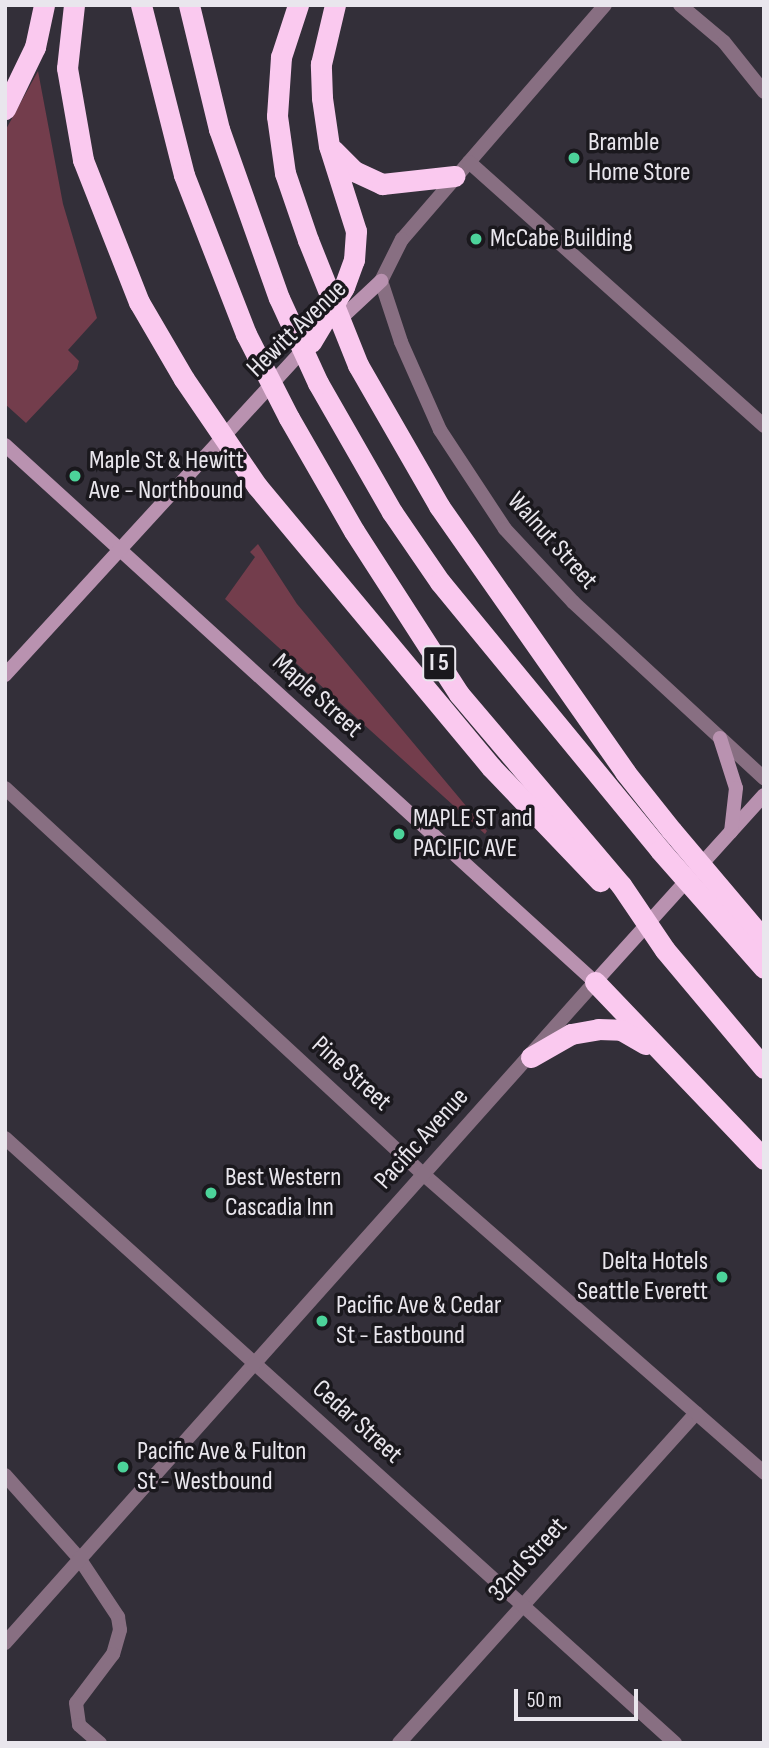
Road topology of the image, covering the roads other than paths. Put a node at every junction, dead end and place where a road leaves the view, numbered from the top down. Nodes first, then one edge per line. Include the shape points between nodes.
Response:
1 (44, 5) edge
2 (74, 5) edge
3 (141, 5) edge
4 (189, 5) edge
5 (298, 5) edge
6 (335, 5) edge
7 (605, 5) edge
8 (680, 5) edge
9 (764, 92) edge
10 (5, 109) edge
11 (329, 146) junction
12 (462, 169) junction
13 (381, 281) junction
14 (311, 342) junction
15 (764, 426) edge
16 (5, 445) edge
17 (120, 549) junction
18 (5, 675) edge
19 (720, 738) junction
20 (764, 778) edge
21 (5, 788) edge
22 (764, 795) edge
23 (731, 832) junction
24 (617, 890) junction
25 (764, 940) edge
26 (764, 968) edge
27 (596, 982) junction
28 (666, 1056) junction
29 (531, 1057) junction
30 (764, 1068) edge
31 (5, 1138) edge
32 (764, 1159) edge
33 (423, 1174) junction
34 (253, 1361) junction
35 (696, 1413) junction
36 (764, 1473) edge
37 (5, 1475) edge
38 (79, 1558) junction
39 (521, 1603) junction
40 (5, 1643) edge
41 (100, 1743) edge
42 (399, 1743) edge
43 (676, 1743) edge

1 - 10 highway via 31,56
2 - 24 highway, bridge via 67,68 83,160 139,302 184,379 257,486 482,757
3 - 24 highway, I 5, bridge via 184,175 246,334 289,418 354,531 459,694
4 - 26 highway, I 5, bridge via 219,129 279,298 318,383 385,501 440,582 660,850
5 - 25 highway, bridge via 281,57 277,116 285,173 307,240 359,365 439,506 625,772
6 - 11 highway via 321,64
7 - 12 street, Hewitt Avenue
8 - 9 street via 723,42
11 - 12 highway via 354,171 382,184
11 - 14 highway via 352,212 355,251 344,287
12 - 13 street, Hewitt Avenue via 392,253
12 - 15 street
13 - 14 main road, Hewitt Avenue via 349,314
13 - 19 street, Walnut Street via 421,391 456,458 490,509 573,602
14 - 17 main road, Hewitt Avenue
16 - 17 main road, Maple Street
17 - 18 main road, Hewitt Avenue
17 - 27 main road, Maple Street
19 - 20 street, Walnut Street
19 - 23 main road via 736,788
21 - 33 street, Pine Street
22 - 23 main road, Pacific Avenue
23 - 27 main road, Pacific Avenue
24 - 30 highway, I 5, bridge
27 - 28 highway
27 - 29 street, Pacific Avenue
28 - 29 highway via 621,1030 598,1029 571,1034
28 - 32 highway
29 - 33 street, Pacific Avenue
31 - 34 street, Cedar Street
33 - 34 street, Pacific Avenue
33 - 35 street, Pine Street
34 - 38 street, Pacific Avenue
34 - 39 street, Cedar Street
35 - 36 street, Pine Street
35 - 39 street, 32nd Street
37 - 38 street
38 - 40 street, Pacific Avenue
38 - 41 street via 114,1609 120,1630 113,1654 76,1703 79,1724
39 - 42 street, 32nd Street
39 - 43 street, Cedar Street

